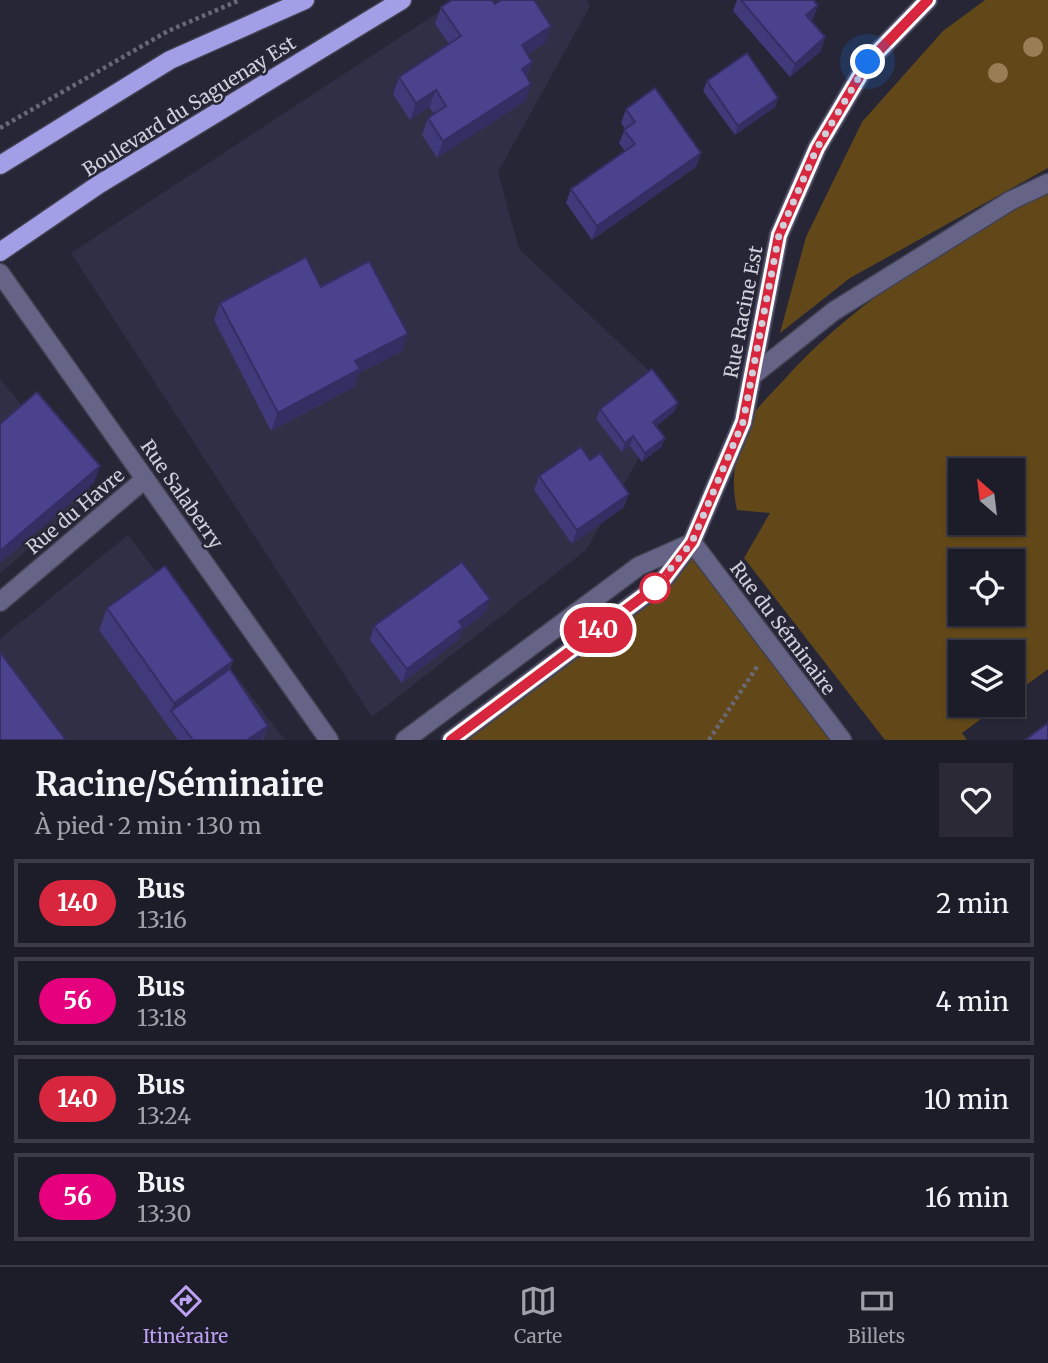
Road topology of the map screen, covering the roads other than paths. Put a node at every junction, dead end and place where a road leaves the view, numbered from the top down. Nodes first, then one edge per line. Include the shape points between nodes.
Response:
1 (305, 0) edge
2 (402, 0) edge
3 (928, 0) edge
4 (0, 165) edge
5 (1048, 183) edge
6 (0, 252) edge
7 (0, 273) edge
8 (752, 376) junction
9 (145, 479) junction
10 (692, 542) junction
11 (0, 602) edge
12 (329, 740) edge
13 (405, 740) edge
14 (451, 740) edge
15 (842, 740) edge

1 - 4 main road, Boulevard du Saguenay Est via 170,60
2 - 6 main road, Boulevard du Saguenay Est via 98,185
3 - 8 street, Rue Racine Est via 868,62 817,148 779,235
5 - 8 street via 1010,201 834,312
7 - 9 street, Rue Salaberry
8 - 10 street, Rue Racine Est via 743,422
9 - 11 street, Rue du Havre
9 - 12 street, Rue Salaberry
10 - 13 street via 639,566
10 - 14 street, Rue Racine Est via 661,583
10 - 15 street, Rue du Séminaire

